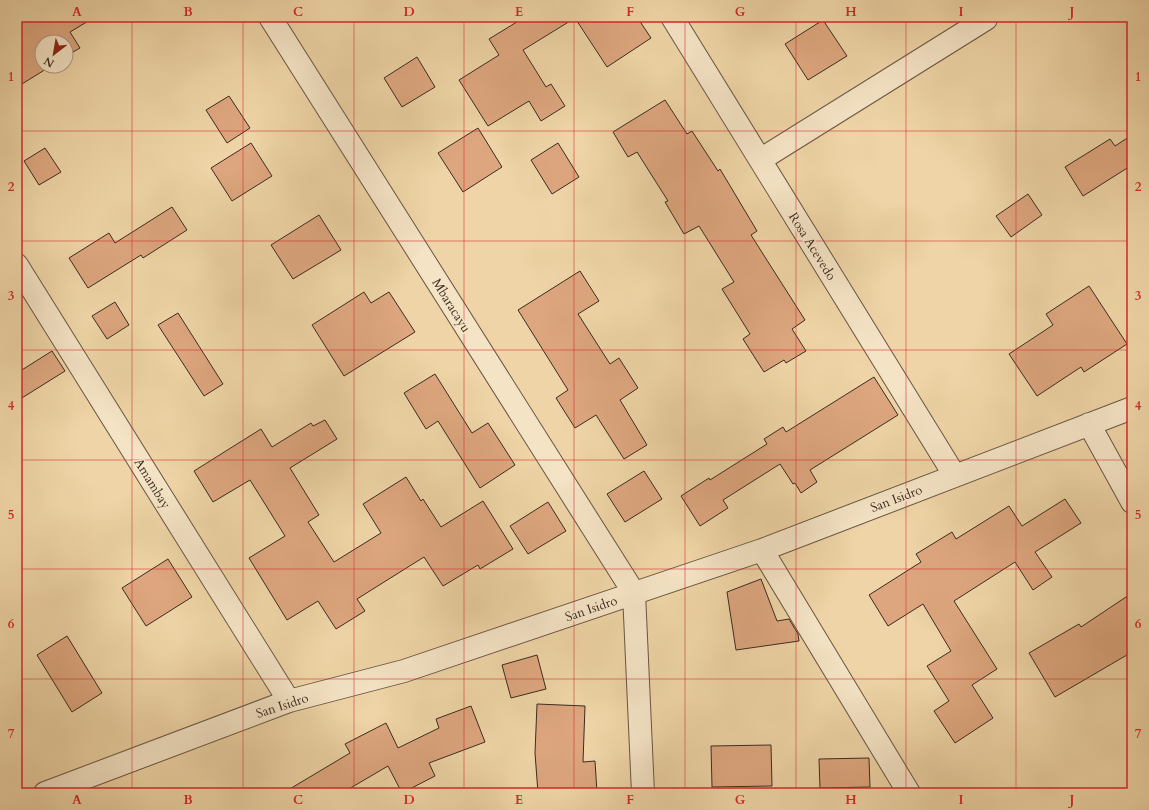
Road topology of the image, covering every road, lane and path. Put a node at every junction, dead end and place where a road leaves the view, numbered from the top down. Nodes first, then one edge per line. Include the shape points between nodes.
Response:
1 (270, 17) edge
2 (672, 17) edge
3 (986, 19) dead end
4 (760, 160) junction
5 (17, 265) edge
6 (1132, 408) edge
7 (1089, 424) junction
8 (955, 476) junction
9 (1132, 502) edge
10 (762, 550) junction
11 (634, 593) junction
12 (289, 701) junction
13 (45, 793) edge
14 (643, 793) edge
15 (909, 793) edge

1 - 11 street, Mbaracayu
2 - 4 street, Rosa Acevedo
3 - 4 street
4 - 8 street, Rosa Acevedo
5 - 12 street, Amambay
6 - 7 street, San Isidro
7 - 8 street, San Isidro
7 - 9 street
8 - 10 street, San Isidro
10 - 11 street, San Isidro
10 - 15 street
11 - 12 street, San Isidro via 404,671
11 - 14 street
12 - 13 street, San Isidro

